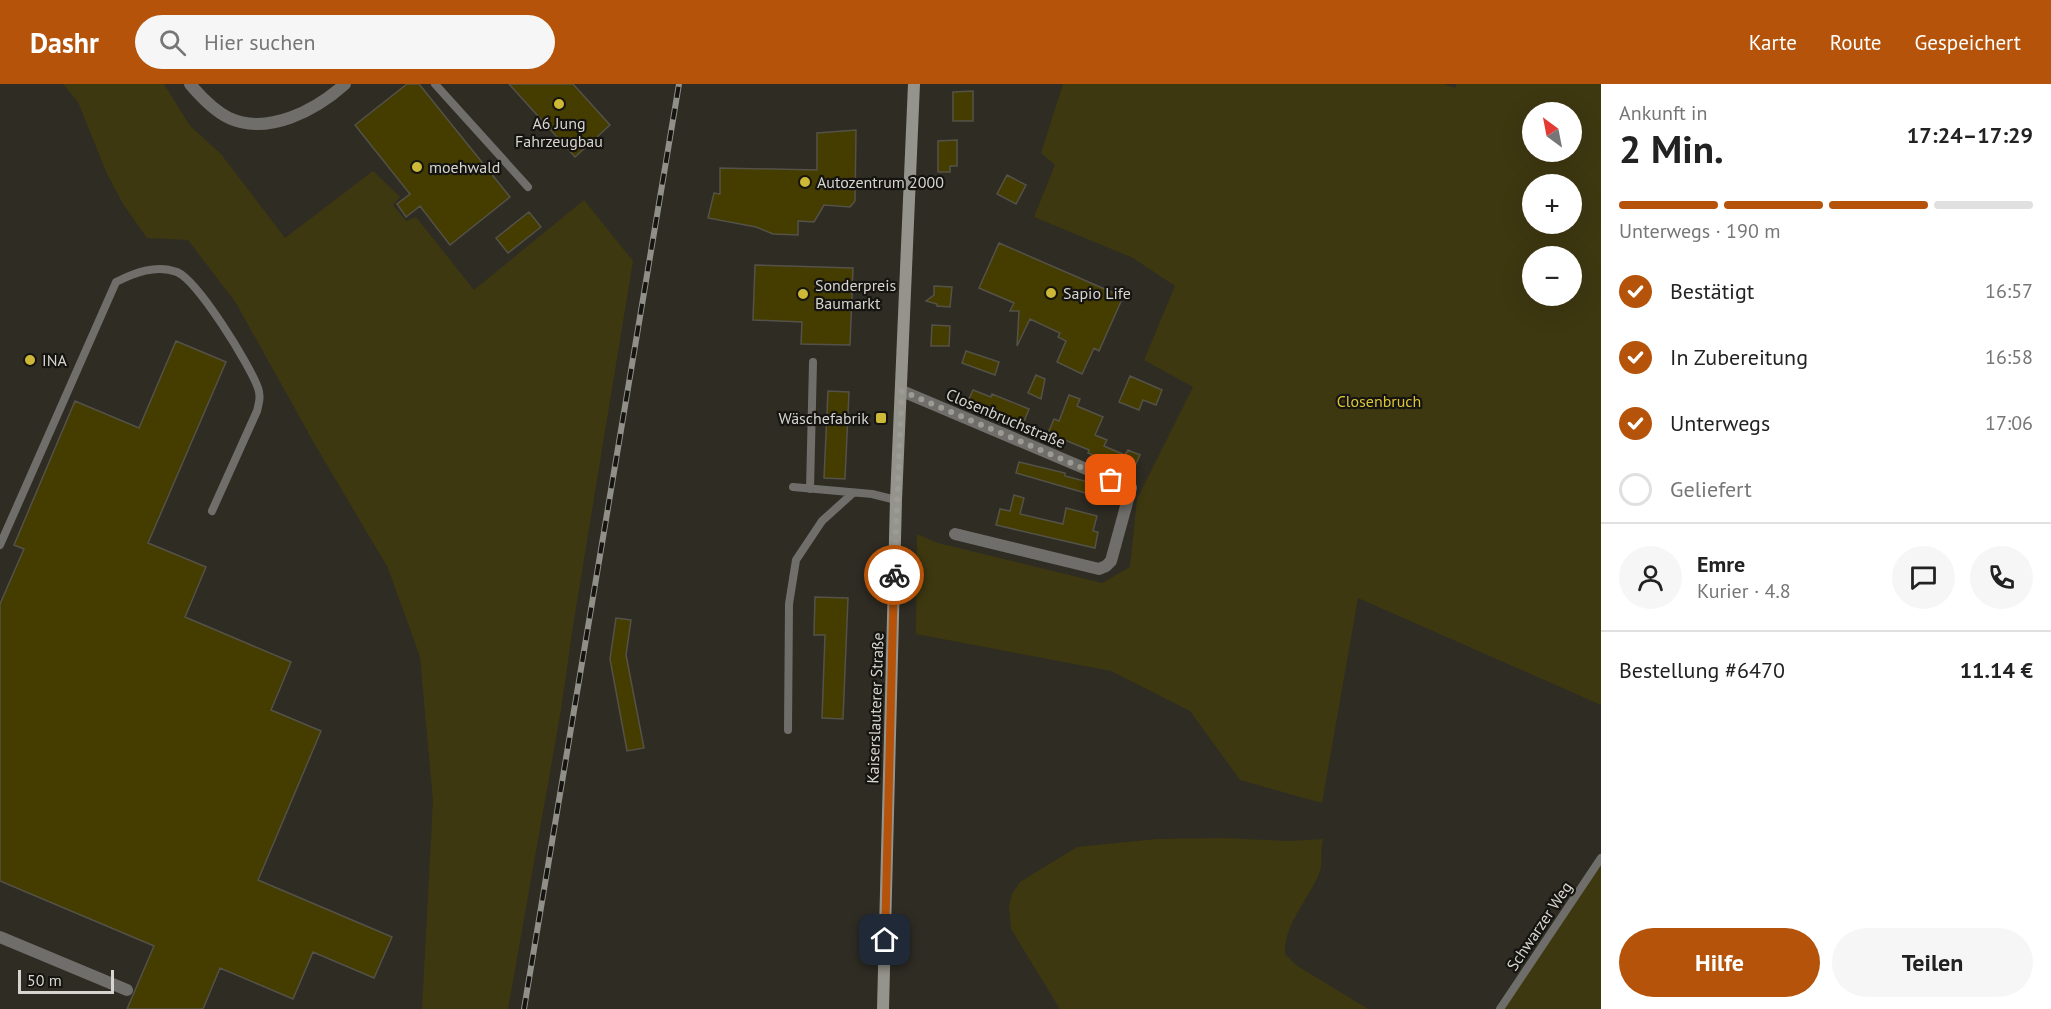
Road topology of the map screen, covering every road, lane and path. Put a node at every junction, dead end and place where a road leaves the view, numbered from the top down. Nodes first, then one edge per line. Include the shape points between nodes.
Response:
1 (190, 84) edge
2 (345, 84) edge
3 (435, 84) edge
4 (914, 84) edge
5 (528, 188) dead end
6 (813, 362) dead end
7 (902, 391) junction
8 (793, 487) dead end
9 (810, 489) junction
10 (853, 493) junction
11 (896, 500) junction
12 (213, 511) dead end
13 (955, 534) dead end
14 (0, 545) edge
15 (788, 730) dead end
16 (1601, 858) edge
17 (0, 937) edge
18 (128, 990) dead end
19 (883, 1009) edge
20 (1500, 1009) edge

1 - 2 street via 222,114 255,123 296,116
3 - 5 lane
4 - 7 main road, Kaiserslauterer Straße
6 - 9 lane
7 - 11 main road, Kaiserslauterer Straße
7 - 13 street, Closenbruchstraße via 1131,488 1111,561 1099,569
8 - 9 lane
9 - 10 lane
10 - 11 lane
10 - 15 lane via 822,521 796,560 789,604
11 - 19 main road, Kaiserslauterer Straße
12 - 14 lane via 257,411 259,390 215,316 186,277 164,269 145,270 116,282
16 - 20 lane, Schwarzer Weg
17 - 18 street

